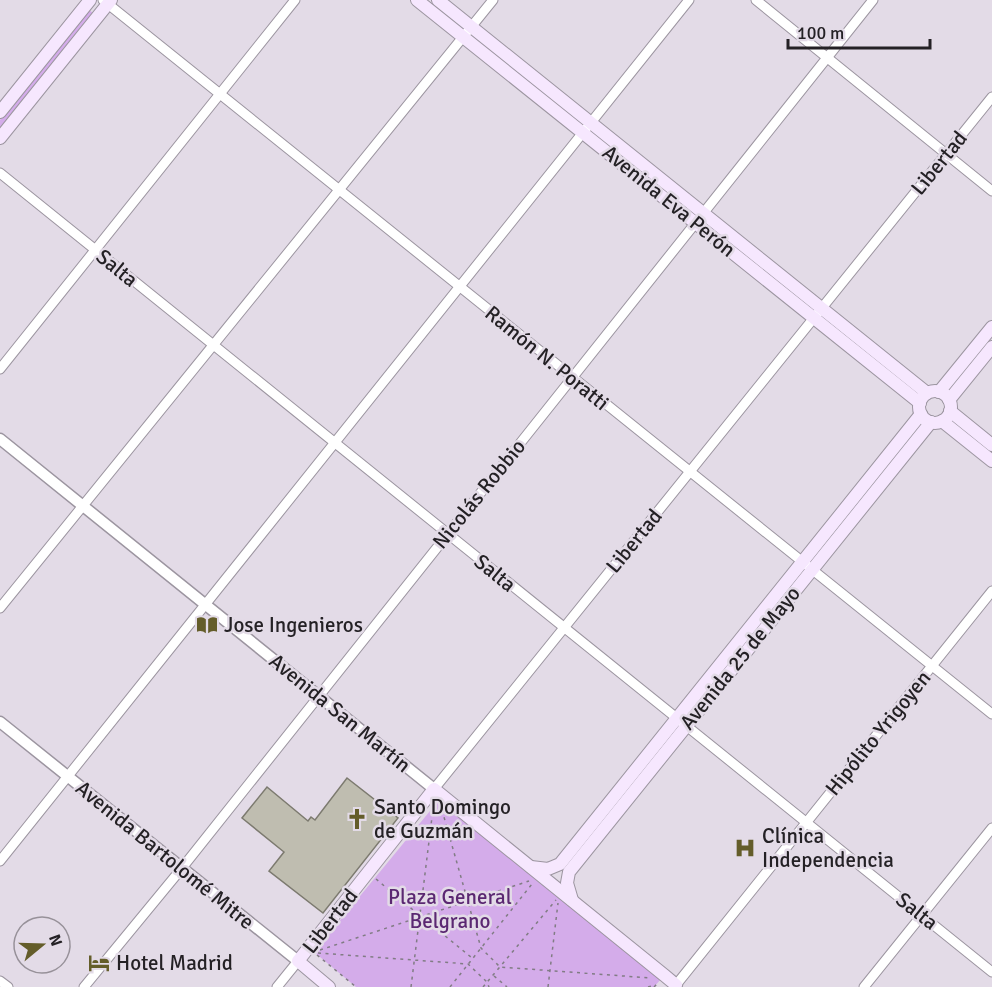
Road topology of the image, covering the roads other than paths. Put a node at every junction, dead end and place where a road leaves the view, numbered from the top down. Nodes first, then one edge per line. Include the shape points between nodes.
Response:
1 (90, 0) edge
2 (294, 0) edge
3 (417, 0) edge
4 (438, 0) edge
5 (493, 0) edge
6 (689, 0) edge
7 (756, 0) edge
8 (873, 0) edge
9 (107, 1) edge
10 (467, 32) junction
11 (827, 58) junction
12 (219, 94) junction
13 (992, 97) edge
14 (0, 112) edge
15 (587, 128) junction
16 (0, 138) edge
17 (946, 154) junction
18 (0, 173) edge
19 (338, 188) junction
20 (992, 191) edge
21 (699, 218) junction
22 (95, 250) junction
23 (459, 287) junction
24 (818, 313) junction
25 (992, 327) edge
26 (212, 345) junction
27 (992, 347) edge
28 (0, 369) edge
29 (572, 377) junction
30 (935, 407) junction
31 (0, 439) edge
32 (334, 443) junction
33 (992, 445) edge
34 (992, 461) edge
35 (690, 472) junction
36 (82, 505) junction
37 (447, 534) junction
38 (807, 566) junction
39 (992, 591) edge
40 (205, 604) junction
41 (0, 608) edge
42 (564, 628) junction
43 (931, 667) junction
44 (318, 695) junction
45 (992, 714) edge
46 (0, 722) edge
47 (681, 723) junction
48 (68, 777) junction
49 (437, 795) junction
50 (806, 824) junction
51 (992, 828) edge
52 (0, 861) edge
53 (531, 867) junction
54 (182, 868) junction
55 (572, 900) junction
56 (922, 915) junction
57 (298, 962) junction
58 (992, 972) edge
59 (0, 981) edge
60 (677, 986) edge
61 (8, 987) edge
62 (84, 987) edge
63 (277, 987) edge
64 (329, 987) edge
65 (864, 987) edge

1 - 14 main road
2 - 12 street
3 - 10 main road, Avenida Eva Perón
4 - 10 main road, Avenida Eva Perón
5 - 10 street
6 - 15 street
7 - 11 street
8 - 11 street, Nicolás Robbio
9 - 12 street, Ramón N. Poratti
9 - 16 main road
10 - 15 main road, Avenida Eva Perón
10 - 19 street
11 - 17 street
11 - 21 street, Nicolás Robbio
12 - 19 street, Ramón N. Poratti
12 - 22 street
13 - 17 street, Libertad
15 - 21 main road, Avenida Eva Perón
15 - 23 street
17 - 20 street
17 - 24 street, Libertad
18 - 22 street, Salta
19 - 23 street, Ramón N. Poratti
19 - 26 street
21 - 24 main road, Avenida Eva Perón
21 - 29 street, Nicolás Robbio
22 - 26 street, Salta
22 - 28 street
23 - 29 street, Ramón N. Poratti
23 - 32 street
24 - 30 main road, Avenida Eva Perón
24 - 35 street, Libertad
25 - 30 main road, Avenida 25 de Mayo
26 - 32 street, Salta
26 - 36 street
27 - 30 main road, Avenida 25 de Mayo
29 - 35 street, Ramón N. Poratti
29 - 37 street, Nicolás Robbio
30 - 33 main road, Avenida Eva Perón
30 - 34 main road, Avenida Eva Perón
30 - 38 main road, Avenida 25 de Mayo
31 - 36 street, Avenida San Martín
32 - 37 street, Salta
32 - 40 street
35 - 38 street, Ramón N. Poratti
35 - 42 street, Libertad
36 - 40 street, Avenida San Martín
36 - 41 street
37 - 42 street, Salta
37 - 44 street, Nicolás Robbio
38 - 43 street, Ramón N. Poratti
38 - 47 main road, Avenida 25 de Mayo
39 - 43 street, Hipólito Yrigoyen
40 - 44 street, Avenida San Martín
40 - 48 street
42 - 47 street, Salta
42 - 49 street, Libertad
43 - 45 street, Ramón N. Poratti
43 - 50 street, Hipólito Yrigoyen
44 - 49 street, Avenida San Martín
44 - 54 street, Nicolás Robbio
46 - 48 street, Avenida Bartolomé Mitre
47 - 50 street, Salta
47 - 53 main road, Avenida 25 de Mayo via 560,864 548,869
47 - 55 main road, Avenida 25 de Mayo via 570,872 567,883
48 - 52 street
48 - 54 street, Avenida Bartolomé Mitre
49 - 53 main road, Avenida San Martín
49 - 57 main road, Libertad
50 - 56 street, Salta
50 - 60 street, Hipólito Yrigoyen
51 - 56 street
53 - 55 main road, Avenida San Martín
54 - 57 street, Avenida Bartolomé Mitre
54 - 62 street, Nicolás Robbio
55 - 60 main road, Avenida San Martín
56 - 58 street, Salta
56 - 65 street
57 - 63 street, Libertad
57 - 64 main road, Avenida Bartolomé Mitre
59 - 61 street

